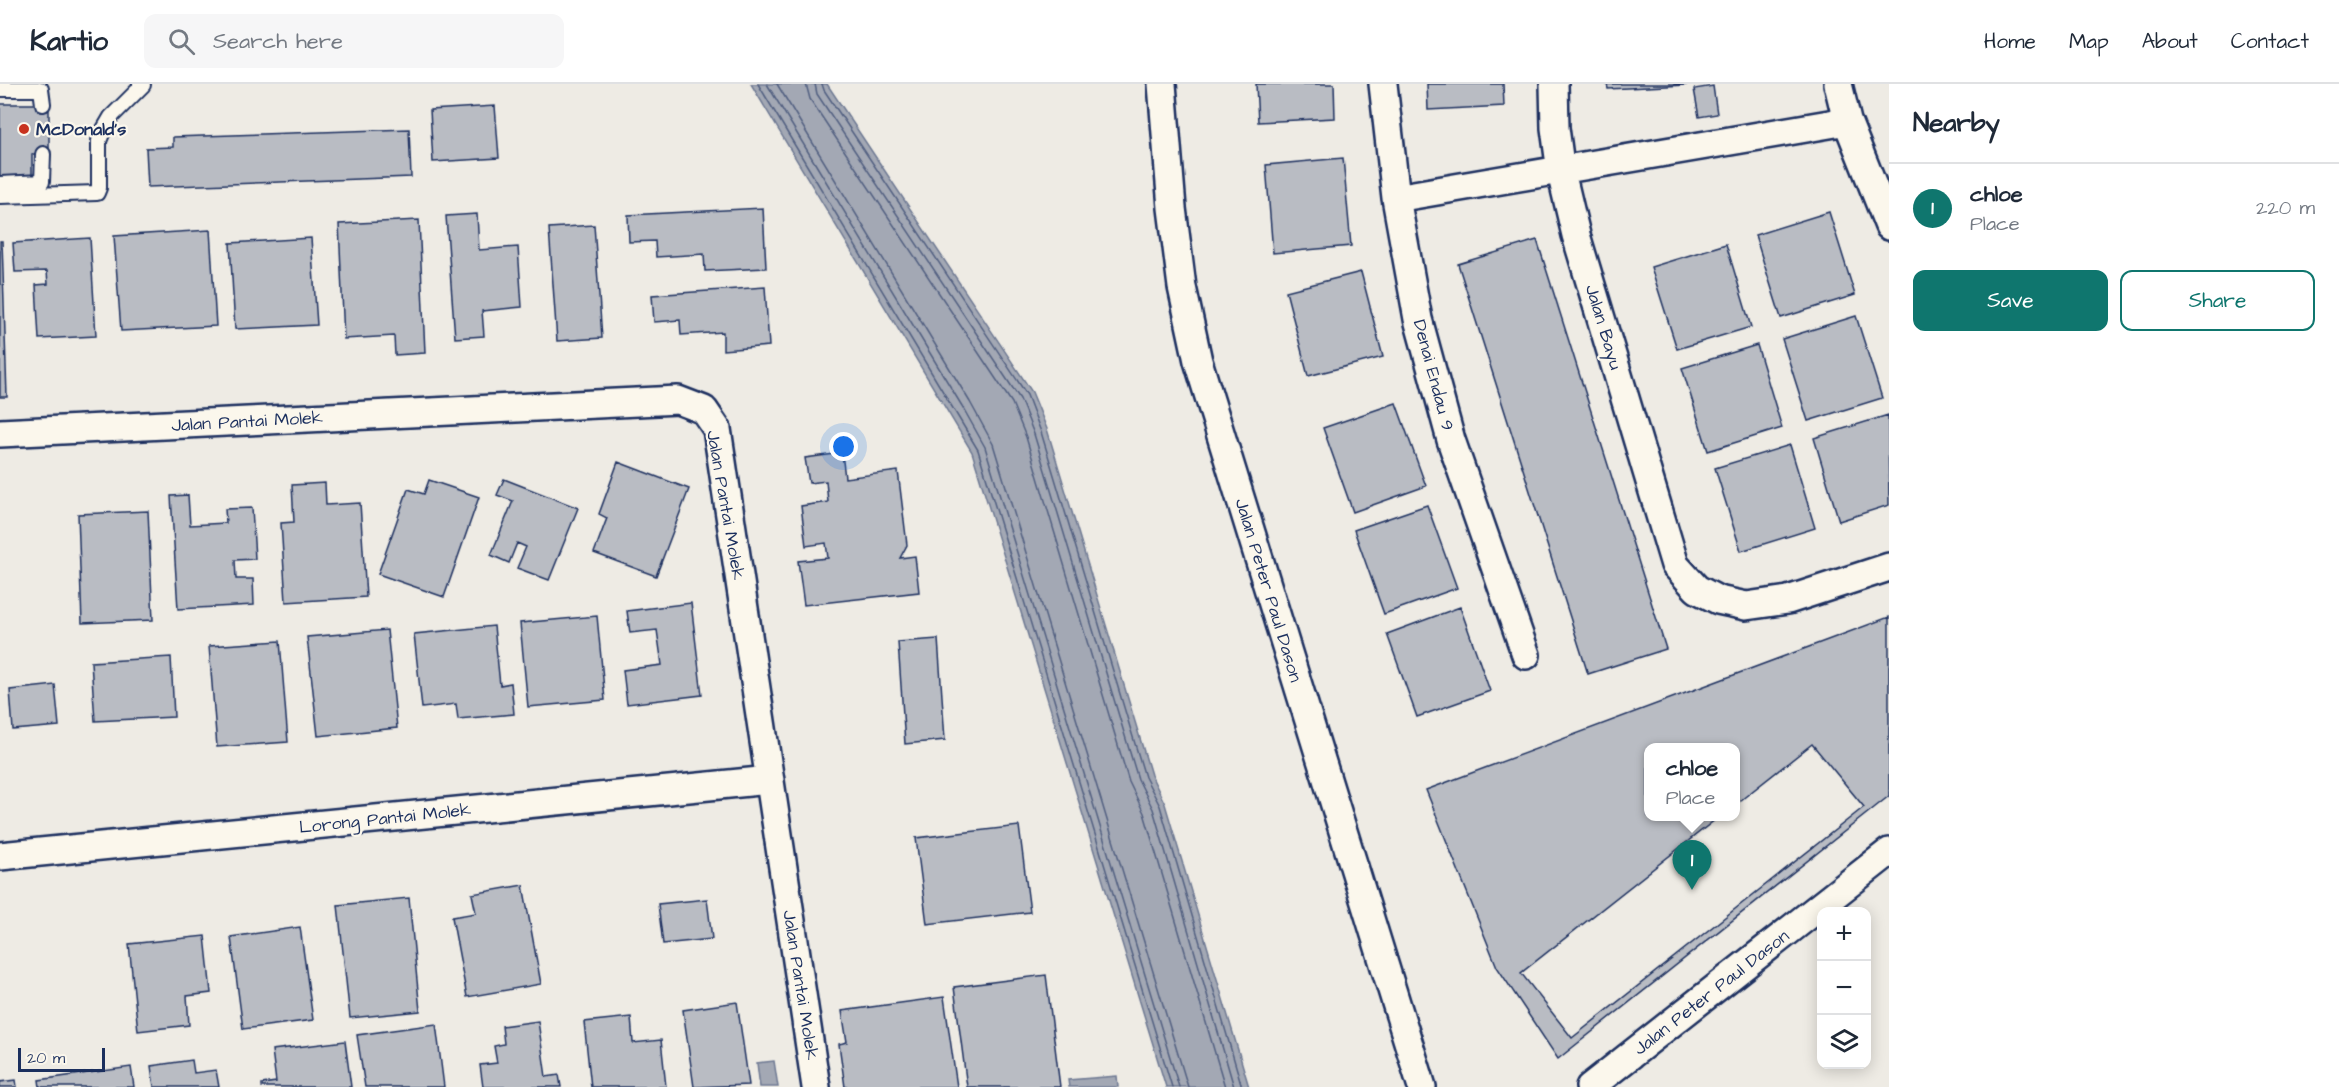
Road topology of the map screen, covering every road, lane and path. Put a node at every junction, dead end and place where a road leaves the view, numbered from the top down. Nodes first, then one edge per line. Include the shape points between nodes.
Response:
1 (1162, 84) edge
2 (1383, 84) edge
3 (1554, 84) edge
4 (1838, 84) edge
5 (142, 85) edge
6 (0, 89) edge
7 (43, 104) dead end
8 (1847, 121) junction
9 (43, 154) dead end
10 (1561, 172) junction
11 (0, 184) edge
12 (0, 196) edge
13 (1396, 198) junction
14 (1889, 226) edge
15 (0, 434) edge
16 (1889, 567) edge
17 (1526, 655) dead end
18 (770, 780) junction
19 (1889, 852) edge
20 (0, 856) edge
21 (816, 1087) edge
22 (1422, 1087) edge
23 (1590, 1087) edge

1 - 22 street, Jalan Peter Paul Dason via 1182,287 1198,361
2 - 13 street, Denai Endau 9
3 - 10 street, Jalan Bayu
4 - 8 street
5 - 12 lane via 111,117 99,141 97,193
6 - 7 lane via 41,89
8 - 10 street
8 - 14 street
9 - 11 lane via 42,182
10 - 13 street
10 - 16 street, Jalan Bayu via 1576,235 1675,565 1697,589 1718,600 1746,606 1788,600
13 - 17 street, Denai Endau 9 via 1418,319 1451,440
15 - 18 street, Jalan Pantai Molek via 678,400 704,410 717,429
18 - 20 street, Lorong Pantai Molek
18 - 21 street, Jalan Pantai Molek
19 - 23 street, Jalan Peter Paul Dason

